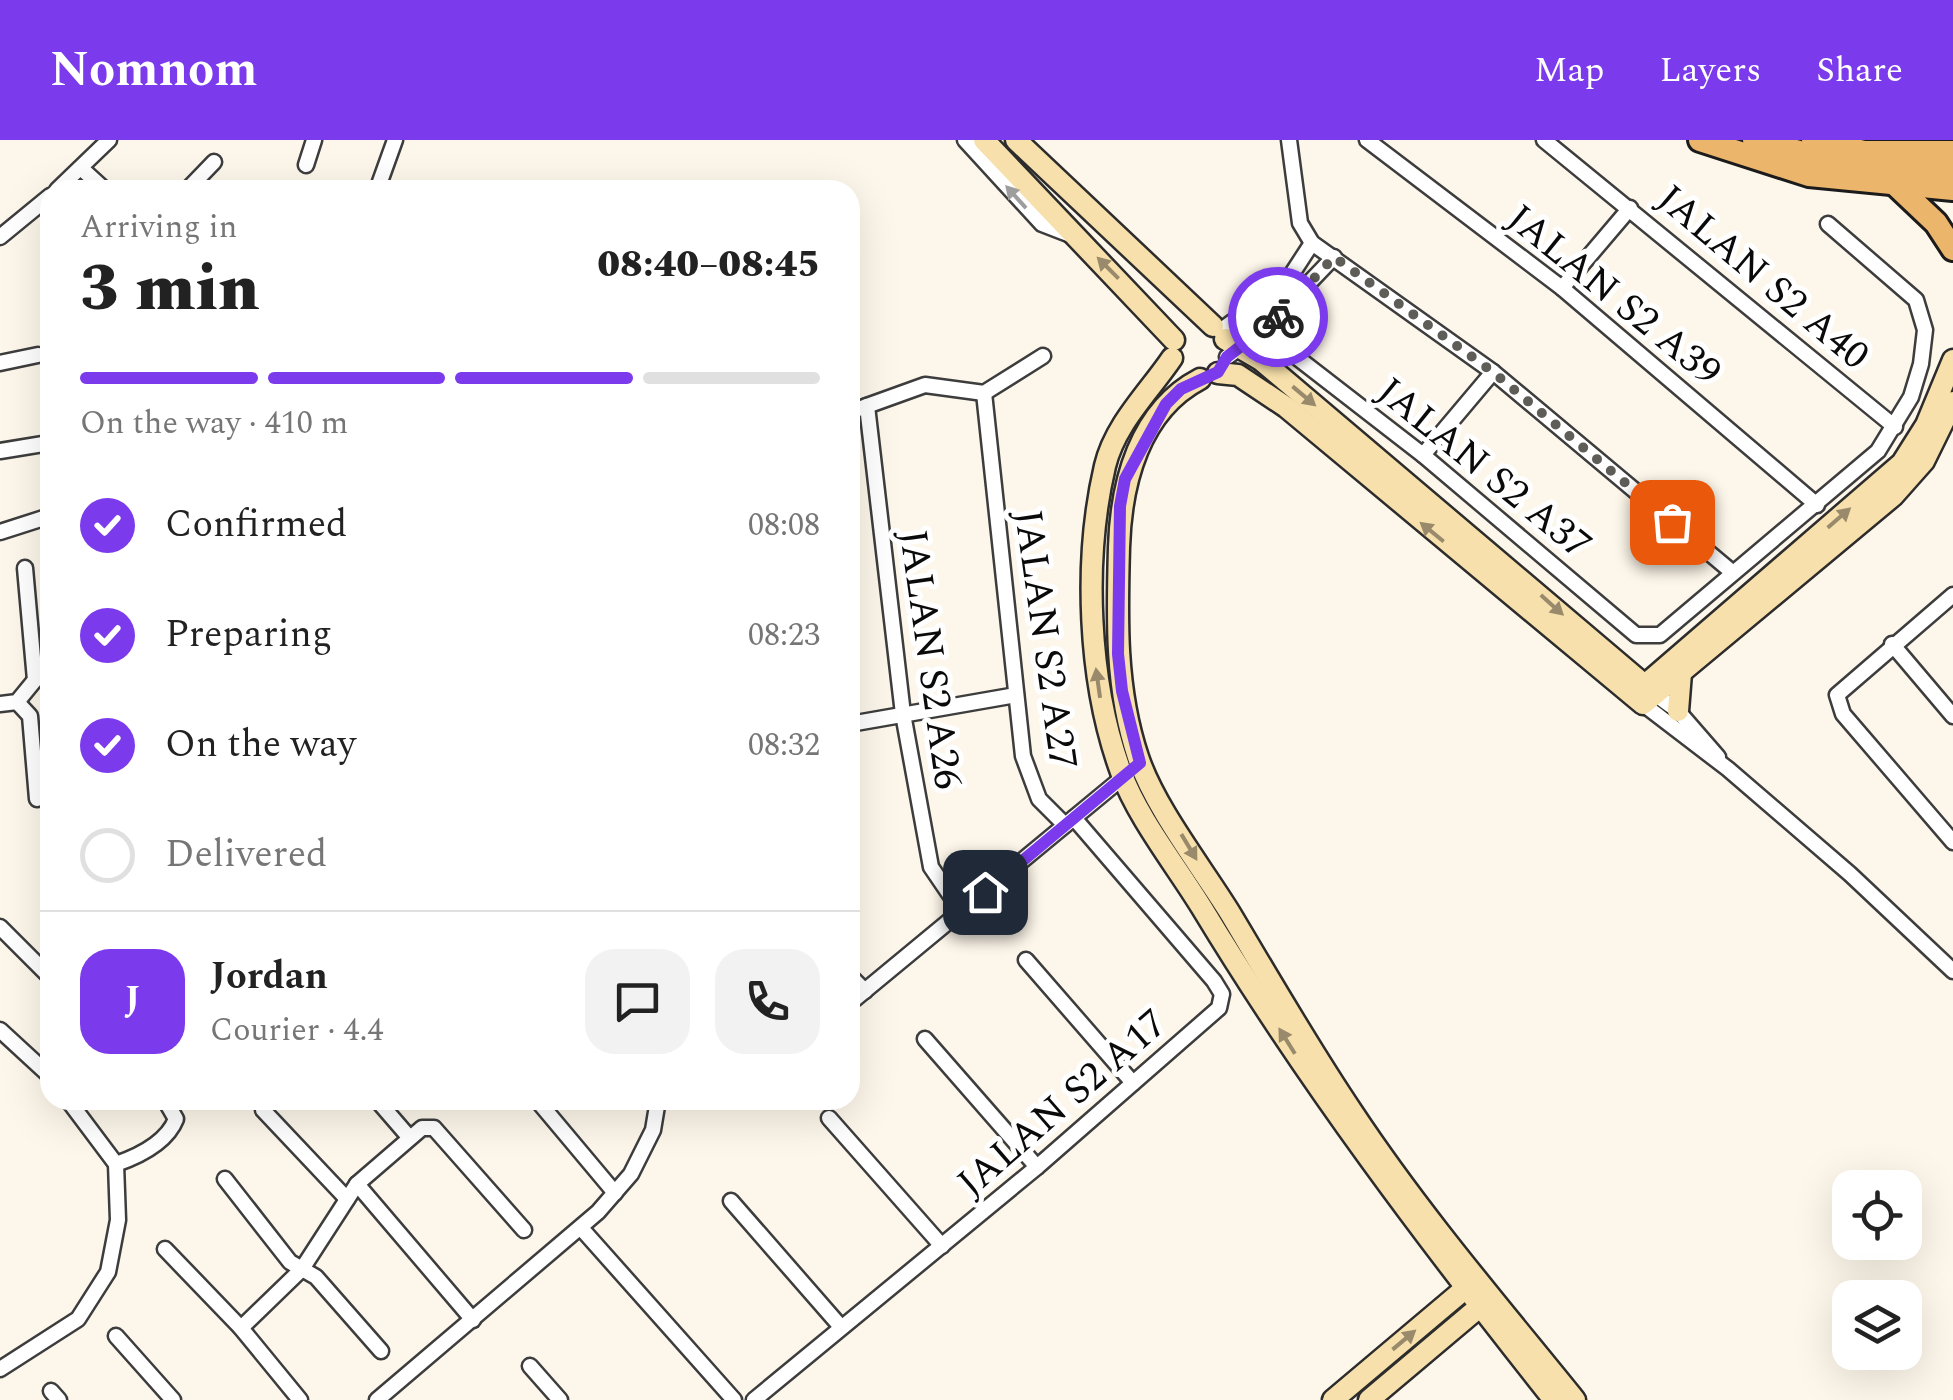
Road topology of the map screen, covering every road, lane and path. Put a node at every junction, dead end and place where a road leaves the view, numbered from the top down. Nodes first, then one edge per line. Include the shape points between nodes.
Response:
1 (109, 140) edge
2 (314, 140) edge
3 (394, 140) edge
4 (965, 140) edge
5 (984, 140) edge
6 (1016, 140) edge
7 (1289, 140) edge
8 (1367, 140) edge
9 (1544, 140) edge
10 (1700, 140) edge
11 (1754, 140) edge
12 (1813, 140) edge
13 (1953, 152) edge
14 (214, 162) dead end
15 (306, 165) dead end
16 (82, 169) junction
17 (1953, 170) edge
18 (68, 180) edge
19 (94, 180) edge
20 (196, 180) edge
21 (380, 180) edge
22 (1897, 186) junction
23 (1953, 189) edge
24 (40, 204) edge
25 (1630, 208) junction
26 (1828, 224) dead end
27 (0, 238) edge
28 (1079, 238) junction
29 (1312, 243) junction
30 (1953, 249) edge
31 (1334, 257) junction
32 (1562, 288) junction
33 (1262, 332) junction
34 (1173, 349) junction
35 (1221, 350) junction
36 (1290, 352) dead end
37 (38, 355) dead end
38 (1043, 356) dead end
39 (1260, 360) junction
40 (1953, 360) edge
41 (0, 363) edge
42 (1493, 372) junction
43 (984, 392) junction
44 (1953, 402) edge
45 (867, 406) junction
46 (860, 408) edge
47 (1894, 426) junction
48 (40, 444) edge
49 (0, 451) edge
50 (1423, 455) junction
51 (1817, 505) junction
52 (40, 519) edge
53 (0, 532) edge
54 (25, 568) dead end
55 (1732, 572) junction
56 (1953, 595) edge
57 (1892, 644) junction
58 (40, 667) edge
59 (1681, 673) junction
60 (40, 682) edge
61 (1016, 695) junction
62 (1644, 695) junction
63 (17, 702) junction
64 (0, 704) edge
65 (1678, 711) junction
66 (903, 714) junction
67 (1953, 716) edge
68 (860, 722) edge
69 (1140, 763) junction
70 (1728, 769) junction
71 (1123, 777) junction
72 (37, 799) dead end
73 (1069, 821) junction
74 (1953, 842) edge
75 (961, 911) junction
76 (0, 927) edge
77 (1026, 960) dead end
78 (40, 967) edge
79 (1953, 972) edge
80 (860, 985) edge
81 (866, 991) junction
82 (860, 996) edge
83 (0, 1030) edge
84 (924, 1039) dead end
85 (40, 1067) edge
86 (1133, 1083) junction
87 (76, 1110) edge
88 (171, 1110) edge
89 (264, 1110) dead end
90 (385, 1110) edge
91 (545, 1110) edge
92 (656, 1110) edge
93 (829, 1118) dead end
94 (409, 1137) junction
95 (116, 1164) junction
96 (1037, 1167) junction
97 (225, 1179) dead end
98 (357, 1184) junction
99 (615, 1192) junction
100 (346, 1199) junction
101 (731, 1202) dead end
102 (581, 1228) junction
103 (524, 1230) dead end
104 (942, 1246) junction
105 (165, 1248) dead end
106 (302, 1269) junction
107 (1471, 1284) junction
108 (1485, 1302) junction
109 (473, 1320) junction
110 (241, 1328) junction
111 (841, 1328) junction
112 (116, 1336) dead end
113 (381, 1352) dead end
114 (530, 1366) dead end
115 (0, 1369) edge
116 (173, 1400) edge
117 (300, 1400) edge
118 (377, 1400) edge
119 (560, 1400) edge
120 (734, 1400) edge
121 (754, 1400) edge
122 (1333, 1400) edge
123 (1369, 1400) edge
124 (1554, 1400) edge
125 (1576, 1400) edge

1 - 16 street
2 - 15 street
3 - 21 street
28 -> 4 street via 1042,224
5 - 28 main road
6 - 35 main road
7 - 29 street via 1300,223
8 - 32 street, JALAN S2 A39
9 - 25 street, JALAN S2 A40
10 - 22 main road via 1809,176
11 - 17 main road via 1841,164
12 - 13 main road via 1878,153
14 - 20 street
16 - 18 street
16 - 19 street
22 - 23 main road
22 - 30 main road
24 - 27 street
25 - 32 street
25 - 47 street, JALAN S2 A40
26 - 47 street via 1924,314 1921,364
34 -> 28 main road
29 - 31 street
29 - 35 street via 1286,282
31 - 33 street
31 - 42 street
32 - 51 street, JALAN S2 A39
33 - 35 street
33 - 39 main road
34 - 35 main road via 1186,326
34 - 35 main road via 1183,373
71 -> 34 main road via 1094,654 1097,524 1105,464
35 - 39 main road
62 -> 35 main road via 1238,375
35 - 69 main road via 1166,404 1125,479 1118,654
36 - 50 street, JALAN S2 A37
37 - 41 street
38 - 43 street
39 -> 62 main road
62 -> 40 main road via 1902,463
42 - 50 street
42 - 55 street
43 - 45 street via 925,385
43 - 61 street, JALAN S2 A27
44 - 59 main road via 1924,460 1894,496
45 - 46 street
45 - 66 street, JALAN S2 A26
47 - 51 street via 1878,450
48 - 49 street
50 - 55 street, JALAN S2 A37 via 1636,635 1660,634
51 - 55 street
52 - 53 street
54 - 58 street
56 - 57 street
57 - 67 street
57 - 74 street via 1837,695 1843,714
59 - 62 main road
59 - 65 main road
60 - 63 street
61 - 66 street
61 - 73 street, JALAN S2 A27 via 1031,782 1039,799
62 - 65 street
62 - 70 street
63 - 64 street
63 - 72 street via 30,716
65 - 70 street
66 - 68 street
66 - 75 street, JALAN S2 A26 via 931,867
69 - 71 street
69 -> 107 main road via 1352,1112
70 - 79 street
71 - 73 street
107 -> 71 main road via 1327,1104
73 - 75 street
73 - 86 street, JALAN S2 A17 via 1222,994 1219,1008
75 - 81 street
76 - 78 street
77 - 86 street
80 - 81 street
81 - 82 street
83 - 85 street
84 - 96 street
86 - 96 street, JALAN S2 A17
87 - 95 street
88 - 95 street via 172,1130 138,1157
89 - 100 street
90 - 94 street
91 - 99 street
92 - 99 street via 631,1174
93 - 104 street
94 - 98 street
94 - 103 street via 434,1128
95 - 115 street via 118,1220 108,1272 78,1319
96 - 104 street, JALAN S2 A17
97 - 106 street
98 - 100 street
98 - 109 street
99 - 102 street
100 - 106 street
101 - 111 street
102 - 109 street
102 - 120 street
104 - 111 street, JALAN S2 A17
105 - 110 street
106 - 110 street
106 - 113 street
107 - 108 main road
122 -> 107 main road
108 - 123 main road
108 - 124 main road
108 - 125 main road
109 - 118 street
110 - 117 street
111 - 121 street, JALAN S2 A17
112 - 116 street
114 - 119 street

